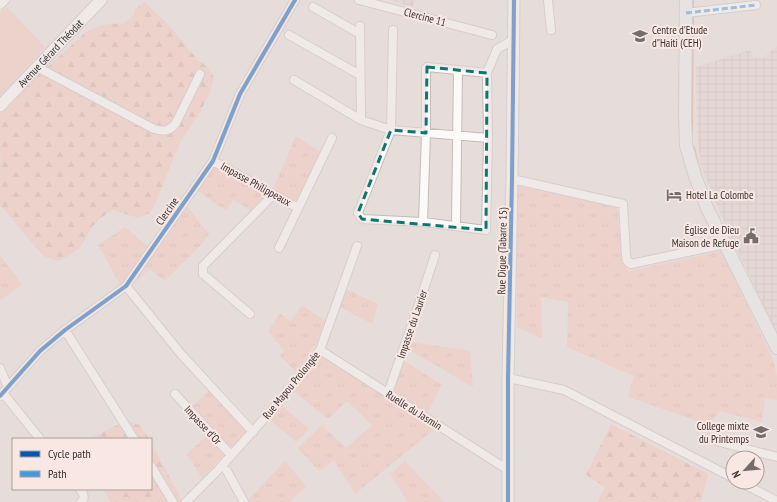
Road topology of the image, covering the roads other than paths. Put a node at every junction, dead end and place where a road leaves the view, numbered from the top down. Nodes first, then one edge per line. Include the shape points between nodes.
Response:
1 (5, 0) edge
2 (101, 0) edge
3 (295, 0) edge
4 (359, 0) edge
5 (514, 0) edge
6 (548, 0) edge
7 (686, 0) edge
8 (0, 5) edge
9 (756, 5) dead end
10 (314, 7) dead end
11 (686, 13) junction
12 (393, 30) dead end
13 (551, 30) dead end
14 (289, 35) dead end
15 (492, 35) dead end
16 (513, 40) junction
17 (36, 67) junction
18 (458, 70) junction
19 (487, 73) junction
20 (200, 74) dead end
21 (360, 75) junction
22 (294, 80) dead end
23 (0, 106) edge
24 (361, 120) junction
25 (391, 130) junction
26 (426, 133) junction
27 (456, 135) junction
28 (332, 138) dead end
29 (488, 138) junction
30 (213, 161) junction
31 (512, 179) junction
32 (273, 195) junction
33 (298, 208) junction
34 (423, 222) junction
35 (456, 225) junction
36 (725, 244) junction
37 (356, 246) dead end
38 (279, 248) dead end
39 (435, 255) dead end
40 (126, 286) junction
41 (250, 314) dead end
42 (65, 330) junction
43 (777, 348) edge
44 (320, 350) junction
45 (0, 368) edge
46 (508, 378) junction
47 (4, 392) edge
48 (388, 393) junction
49 (175, 394) dead end
50 (252, 432) junction
51 (39, 438) edge
52 (133, 438) edge
53 (709, 439) dead end
54 (231, 455) junction
55 (777, 456) edge
56 (152, 468) edge
57 (508, 470) junction
58 (227, 472) dead end
59 (725, 474) edge
60 (81, 490) edge
61 (756, 490) edge
62 (777, 501) edge
63 (81, 502) edge
64 (173, 502) edge
65 (186, 502) edge
66 (244, 502) edge
67 (508, 502) edge

1 - 8 street
2 - 17 street, Avenue Gérard Théodat
3 - 30 street, Clercine via 240,94
4 - 15 street, Clercine 11
5 - 16 street, Rue Digue (Tabarre 15)
6 - 13 street
7 - 11 main road
9 - 11 street
10 - 21 street via 360,30
11 - 36 main road via 686,145 694,176
12 - 25 street
14 - 21 street
16 - 19 street via 497,49
16 - 31 street, Rue Digue (Tabarre 15)
17 - 20 street via 161,131 166,131 176,124
17 - 23 street, Avenue Gérard Théodat
18 - 19 street
18 - 26 street via 426,68
18 - 27 street
19 - 29 street
21 - 24 street
22 - 24 street
24 - 25 street
25 - 26 street
25 - 34 street via 358,213 362,219
26 - 27 street
26 - 34 street
27 - 29 street
27 - 35 street
28 - 33 street
29 - 35 street via 486,230
30 - 32 street, Impasse Philippeaux
30 - 40 street, Clercine
31 - 36 street via 623,204 626,256 631,264
31 - 46 street, Rue Digue (Tabarre 15)
32 - 33 street, Impasse Philippeaux
32 - 41 street via 203,266 202,270 203,274
33 - 38 street
34 - 35 street
36 - 43 main road
37 - 44 street, Rue Mapou Prolongée
39 - 48 street, Impasse du Laurier
40 - 42 street, Clercine
40 - 50 street via 181,354
42 - 47 street, Clercine via 40,351
42 - 52 street
44 - 48 street, Ruelle du Jasmin
44 - 50 street, Rue Mapou Prolongée
45 - 47 street
46 - 57 street, Rue Digue (Tabarre 15)
46 - 59 street via 564,390
47 - 51 street
48 - 57 street, Ruelle du Jasmin
49 - 54 street, Impasse d'Or
50 - 54 street, Rue Mapou Prolongée
53 - 55 street
54 - 65 street, Rue Mapou Prolongée
56 - 64 street
57 - 67 street, Rue Digue (Tabarre 15)
58 - 66 street
60 - 63 street via 84,494
61 - 62 street

